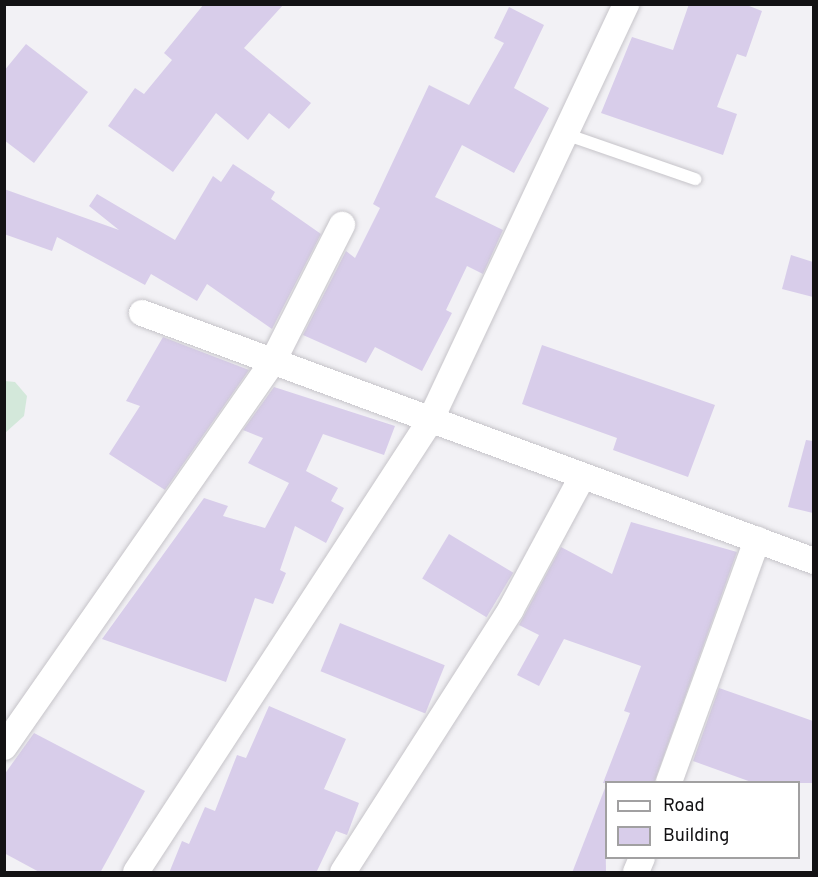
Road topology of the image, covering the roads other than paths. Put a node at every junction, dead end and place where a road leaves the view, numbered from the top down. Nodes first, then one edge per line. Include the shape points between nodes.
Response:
1 (626, 4) edge
2 (565, 134) junction
3 (695, 178) dead end
4 (342, 225) dead end
5 (142, 313) dead end
6 (272, 363) junction
7 (430, 421) junction
8 (582, 477) junction
9 (757, 540) junction
10 (813, 561) edge
11 (4, 747) edge
12 (670, 781) edge
13 (642, 859) edge
14 (136, 873) edge
15 (343, 873) edge
16 (636, 873) edge

1 - 2 street
2 - 3 lane
2 - 7 street
4 - 6 street
5 - 6 street
6 - 7 street
6 - 11 street
7 - 8 street
7 - 14 street
8 - 9 street
8 - 15 street via 511,609
9 - 10 street
9 - 12 street
13 - 16 street

